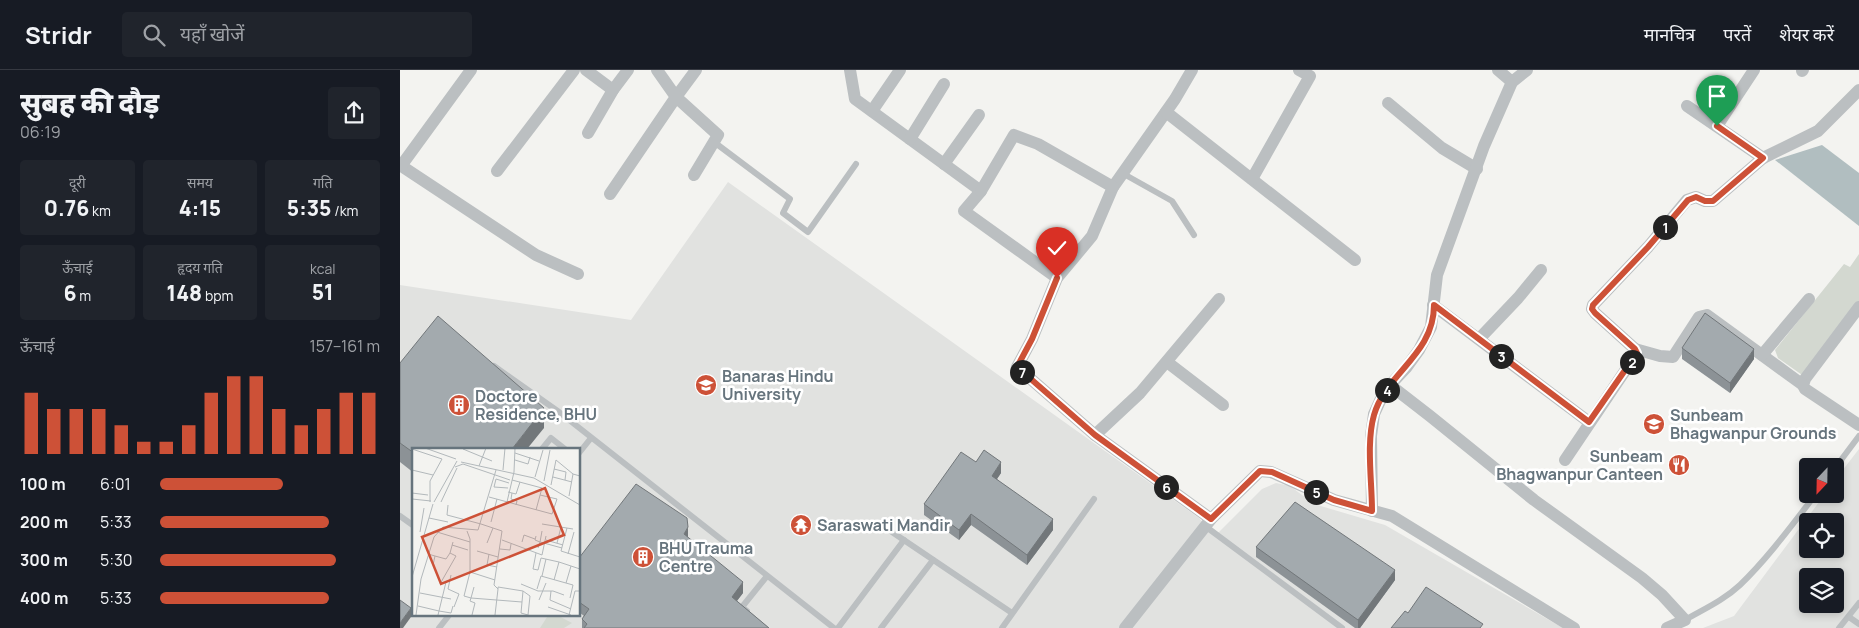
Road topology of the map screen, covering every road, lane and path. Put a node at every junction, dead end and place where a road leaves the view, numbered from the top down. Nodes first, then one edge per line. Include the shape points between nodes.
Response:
1 (471, 70) edge
2 (574, 70) edge
3 (586, 70) edge
4 (628, 70) edge
5 (657, 70) edge
6 (696, 70) edge
7 (850, 70) edge
8 (900, 70) edge
9 (1192, 70) edge
10 (1299, 70) edge
11 (1498, 70) edge
12 (1527, 70) edge
13 (1754, 70) edge
14 (1512, 82) junction
15 (944, 84) dead end
16 (613, 90) junction
17 (1858, 94) edge
18 (676, 97) junction
19 (1388, 103) dead end
20 (1687, 106) dead end
21 (872, 111) junction
22 (1166, 112) junction
23 (979, 115) dead end
24 (1717, 126) junction
25 (588, 133) dead end
26 (910, 139) junction
27 (714, 142) junction
28 (1763, 158) junction
29 (856, 164) dead end
30 (944, 164) junction
31 (400, 165) edge
32 (1477, 169) junction
33 (496, 171) dead end
34 (1122, 174) junction
35 (694, 175) dead end
36 (1252, 179) junction
37 (1113, 187) junction
38 (981, 191) junction
39 (610, 194) dead end
40 (1194, 235) dead end
41 (1355, 260) dead end
42 (1541, 270) dead end
43 (578, 274) dead end
44 (1057, 278) junction
45 (1219, 299) dead end
46 (1808, 299) dead end
47 (1434, 305) junction
48 (1859, 307) edge
49 (1479, 340) junction
50 (1635, 349) junction
51 (1762, 355) junction
52 (487, 361) edge
53 (1168, 362) junction
54 (1390, 385) junction
55 (1803, 385) junction
56 (1223, 405) dead end
57 (1589, 422) junction
58 (1859, 425) edge
59 (1095, 435) junction
60 (1859, 436) edge
61 (591, 438) junction
62 (543, 448) edge
63 (564, 448) edge
64 (580, 452) edge
65 (1842, 458) edge
66 (1565, 460) dead end
67 (1094, 499) dead end
68 (1809, 503) edge
69 (1372, 511) junction
70 (400, 516) edge
71 (1208, 523) junction
72 (412, 525) edge
73 (892, 532) dead end
74 (904, 540) junction
75 (933, 560) junction
76 (767, 576) junction
77 (1859, 602) edge
78 (1012, 613) junction
79 (448, 616) edge
80 (1849, 617) junction
81 (754, 618) edge
82 (1685, 620) junction
83 (1859, 624) edge
84 (439, 628) edge
85 (834, 628) edge
86 (838, 628) edge
87 (881, 628) edge
88 (1002, 628) edge
89 (1125, 628) edge
90 (1342, 628) edge
91 (1574, 628) edge
92 (1667, 628) edge
93 (1839, 628) edge

1 - 31 street
2 - 33 street
3 - 16 street
4 - 16 street
5 - 18 street
6 - 18 street
7 - 21 street via 855,99
8 - 21 street
9 - 22 street
10 - 36 street via 1310,76
11 - 14 street
12 - 14 street
13 - 24 street
14 - 32 street
15 - 26 street
16 - 25 street
17 - 28 street via 1818,131
18 - 27 street via 718,135
18 - 39 street
19 - 32 street via 1442,148
20 - 24 street
21 - 26 street
22 - 34 street
22 - 36 street
23 - 30 street
24 - 28 street
26 - 30 street
27 - 29 lane via 790,199 783,213 808,232
27 - 35 street
28 - 50 street via 1713,201 1696,197 1688,200 1593,305 1595,313
30 - 38 street
31 - 43 street via 536,255
32 - 47 street via 1437,275
34 - 37 street
34 - 40 lane via 1172,201
36 - 41 street
37 - 38 street via 1038,144 1014,135
37 - 44 street via 1092,236
38 - 44 street via 964,211
42 - 49 street
44 - 59 street via 1017,367
45 - 53 street
46 - 51 street
47 - 49 street
47 - 54 street via 1427,335 1406,368
48 - 55 street
49 - 57 street
50 - 51 street via 1673,356 1699,317 1707,314
50 - 57 street via 1634,358
51 - 55 street
52 - 61 lane
53 - 56 street
53 - 59 street via 1140,394
54 - 69 street via 1374,414 1370,436
54 - 82 street via 1534,500 1642,578
55 - 58 street
57 - 66 street
59 - 71 street
60 - 65 lane
61 - 64 lane
61 - 76 lane
62 - 63 lane via 551,438
67 - 78 lane
68 - 82 lane via 1739,586
69 - 71 street via 1334,500 1272,472 1260,471
69 - 91 street via 1392,516
70 - 72 lane
71 - 89 street
71 - 90 lane
73 - 74 lane
74 - 75 lane
74 - 86 lane
75 - 78 lane
75 - 87 lane
76 - 81 lane via 742,607
76 - 85 lane
77 - 80 lane
78 - 88 lane
79 - 84 lane
80 - 83 lane
80 - 93 lane
82 - 92 street

